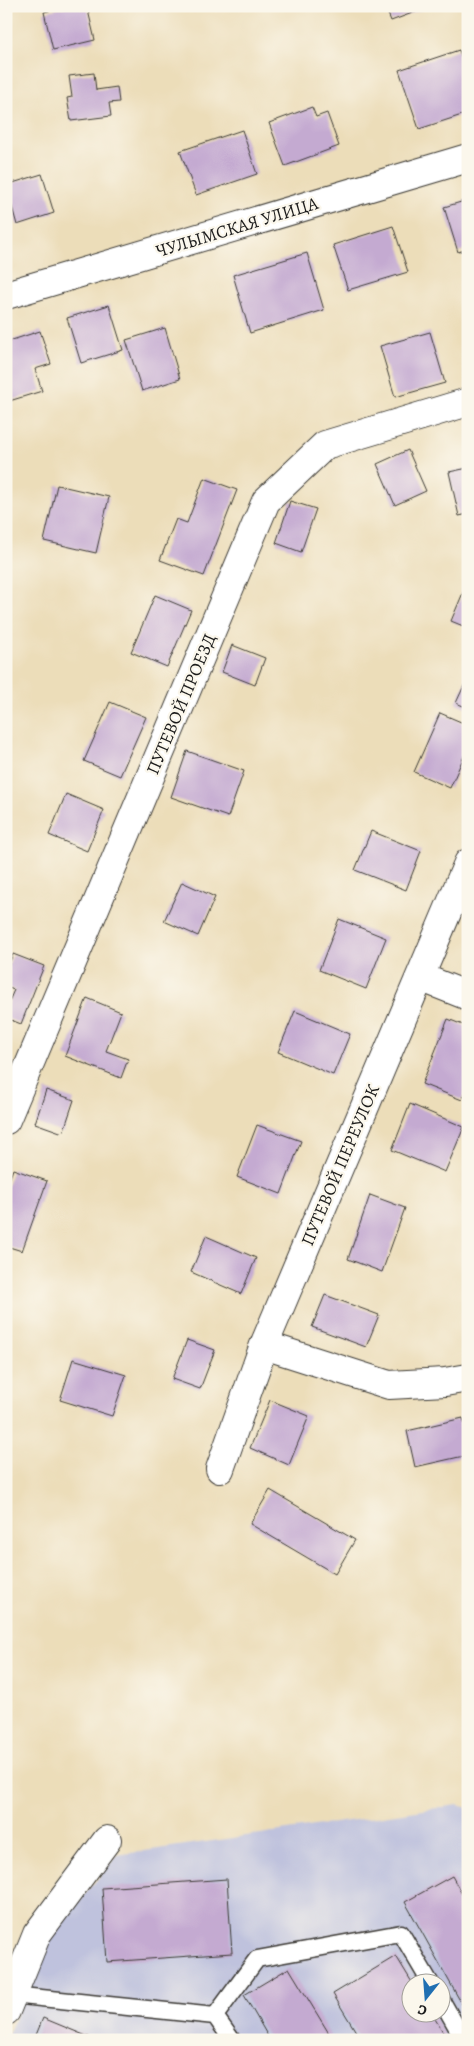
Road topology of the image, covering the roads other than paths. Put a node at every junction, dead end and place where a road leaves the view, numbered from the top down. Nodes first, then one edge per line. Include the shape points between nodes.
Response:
1 (468, 158) edge
2 (6, 295) edge
3 (468, 402) edge
4 (468, 864) edge
5 (420, 977) junction
6 (468, 996) edge
7 (6, 1120) edge
8 (264, 1345) junction
9 (468, 1378) edge
10 (220, 1470) dead end
11 (107, 1840) dead end
12 (425, 1974) edge
13 (9, 2003) edge
14 (215, 2016) junction
15 (452, 2019) edge
16 (232, 2040) edge
17 (464, 2040) edge

1 - 2 street, ЧУЛЫМСКАЯ УЛИЦА
3 - 7 street, ПУТЕВОЙ ПРОЕЗД via 325,445 266,501
4 - 5 street, ПУТЕВОЙ ПЕРЕУЛОК
5 - 6 street
5 - 8 street, ПУТЕВОЙ ПЕРЕУЛОК
8 - 9 street via 389,1385
8 - 10 street, ПУТЕВОЙ ПЕРЕУЛОК
11 - 13 street via 38,1934
12 - 14 lane via 400,1933 257,1959
13 - 14 lane
14 - 16 lane
15 - 17 lane

